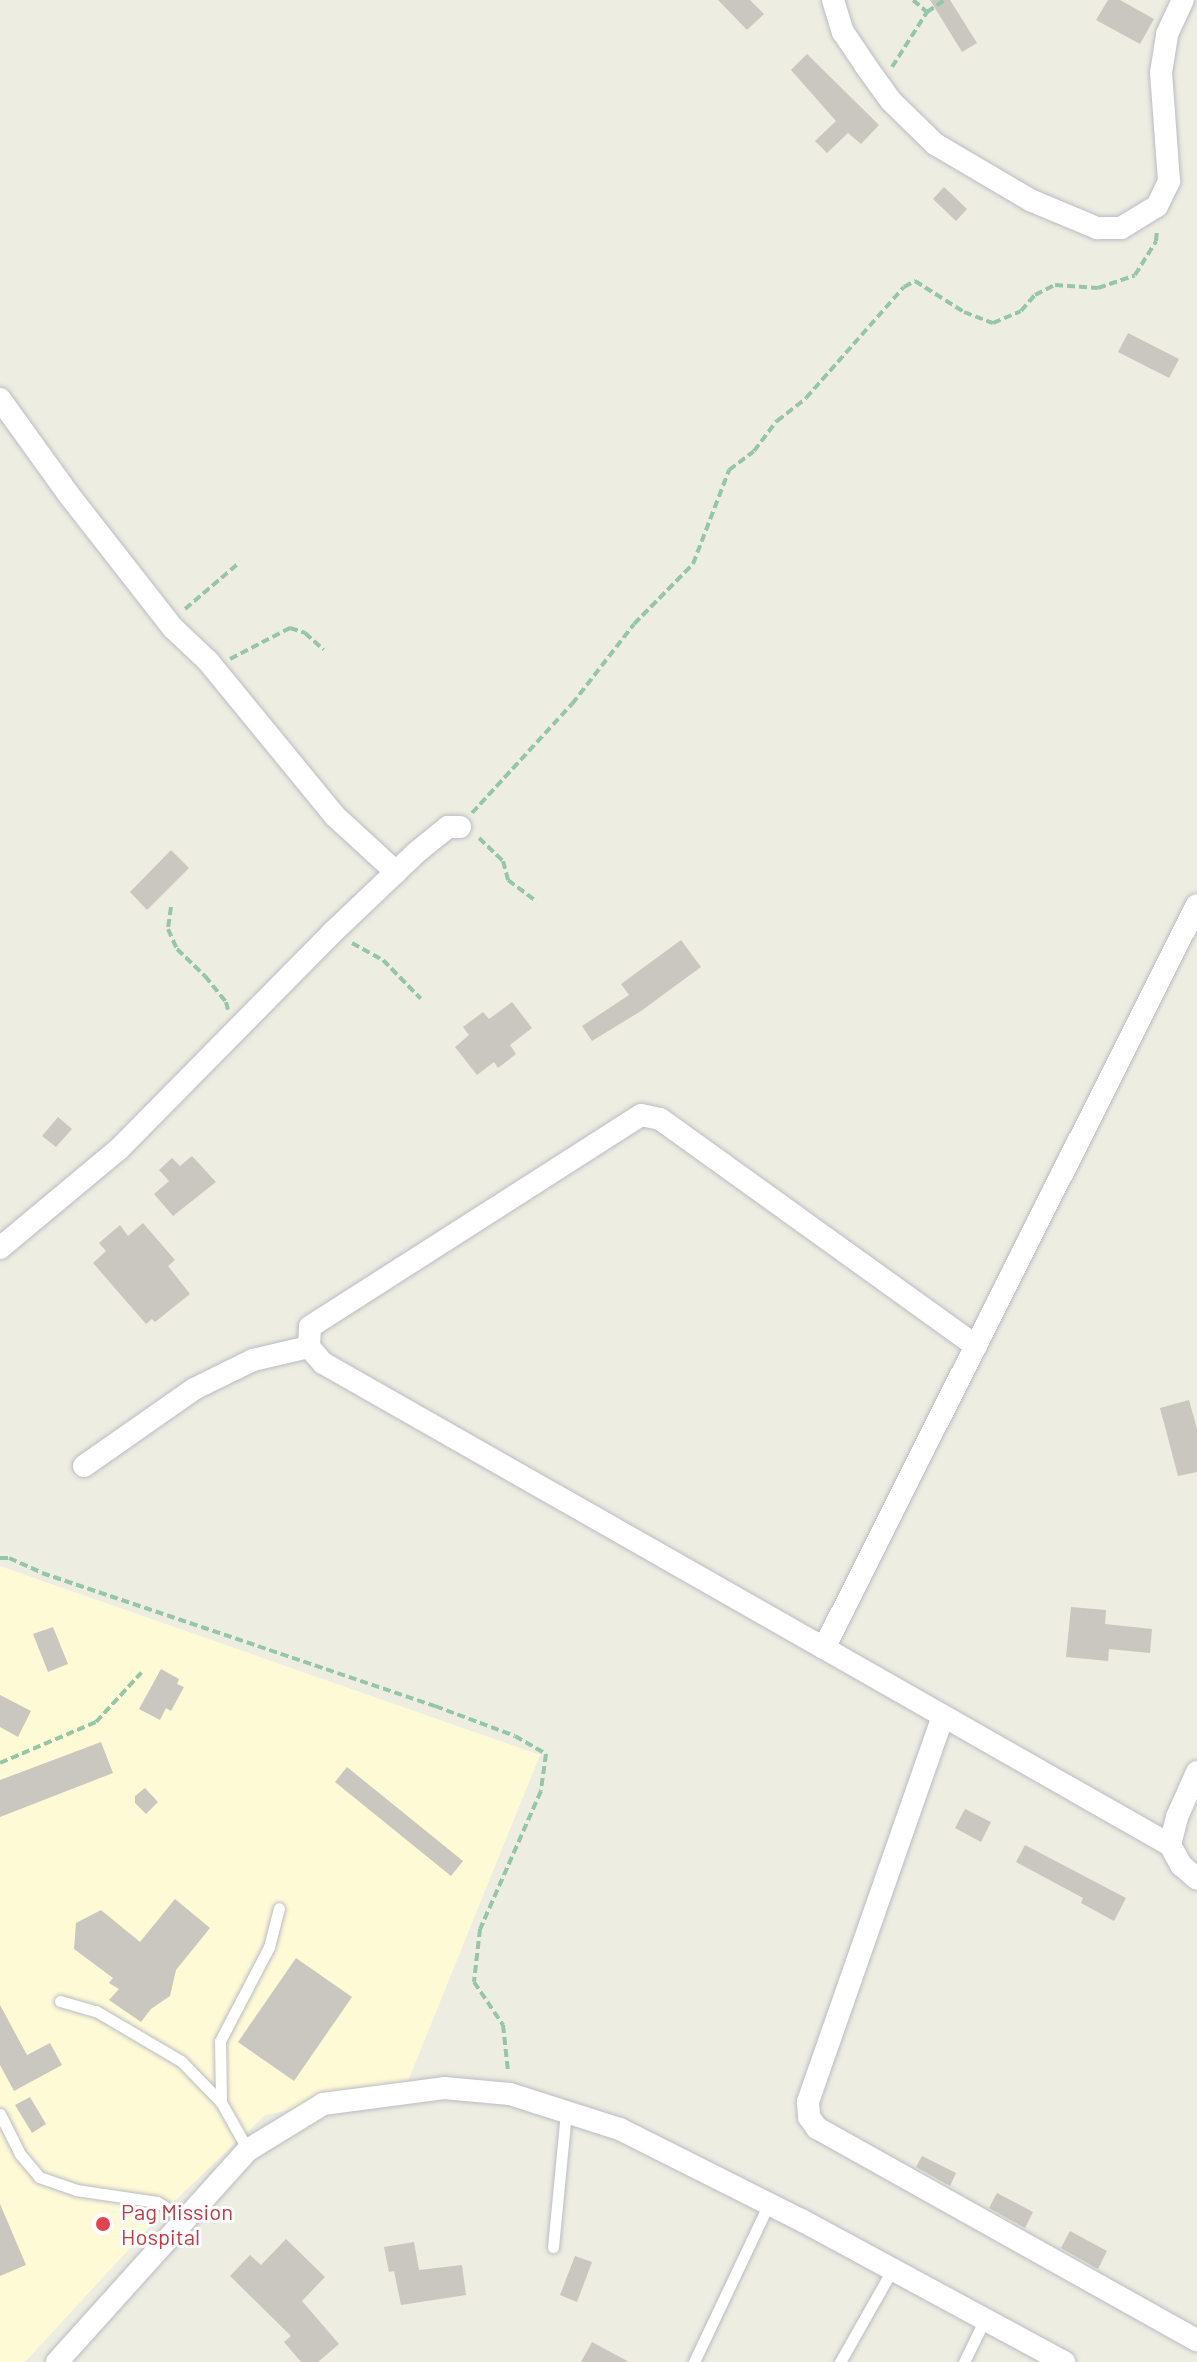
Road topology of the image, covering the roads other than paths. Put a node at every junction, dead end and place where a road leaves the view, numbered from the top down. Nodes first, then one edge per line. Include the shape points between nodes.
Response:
1 (833, 0) edge
2 (1183, 0) edge
3 (0, 399) edge
4 (460, 827) road end
5 (396, 872) junction
6 (1197, 905) edge
7 (0, 1248) edge
8 (976, 1346) junction
9 (309, 1347) junction
10 (84, 1466) dead end
11 (824, 1648) junction
12 (943, 1716) junction
13 (1197, 1772) edge
14 (1170, 1845) junction
15 (1197, 1879) edge
16 (279, 1908) dead end
17 (60, 2001) dead end
18 (221, 2102) junction
19 (566, 2111) junction
20 (0, 2114) edge
21 (248, 2150) junction
22 (769, 2203) junction
23 (185, 2219) junction
24 (553, 2247) dead end
25 (892, 2270) junction
26 (984, 2321) junction
27 (1197, 2340) edge
28 (57, 2362) edge
29 (694, 2362) edge
30 (840, 2362) edge
31 (964, 2362) edge
32 (1064, 2362) edge

1 - 2 street via 843,32 880,86 935,144 1030,200 1097,228 1121,228 1157,206 1169,181 1161,73 1167,34
3 - 5 street via 173,628 208,661 335,816
4 - 5 street via 448,827
5 - 7 street via 119,1149
6 - 8 street
8 - 9 street via 660,1119 641,1115 310,1327
8 - 11 street
9 - 10 street via 253,1360 194,1389
9 - 11 street via 323,1363
11 - 12 street
12 - 14 street
12 - 27 street via 808,2102 809,2117 817,2128
13 - 14 street
14 - 15 street
16 - 18 lane via 269,1947 220,2041
17 - 18 lane via 96,2011 181,2061
18 - 21 lane
19 - 21 street via 510,2094 444,2088 323,2104
19 - 22 street via 620,2129
19 - 24 lane
20 - 23 lane via 20,2154 39,2177 76,2190 157,2202
21 - 23 street
22 - 25 street
22 - 29 lane
23 - 28 street
25 - 26 street
25 - 30 lane
26 - 31 lane
26 - 32 street

